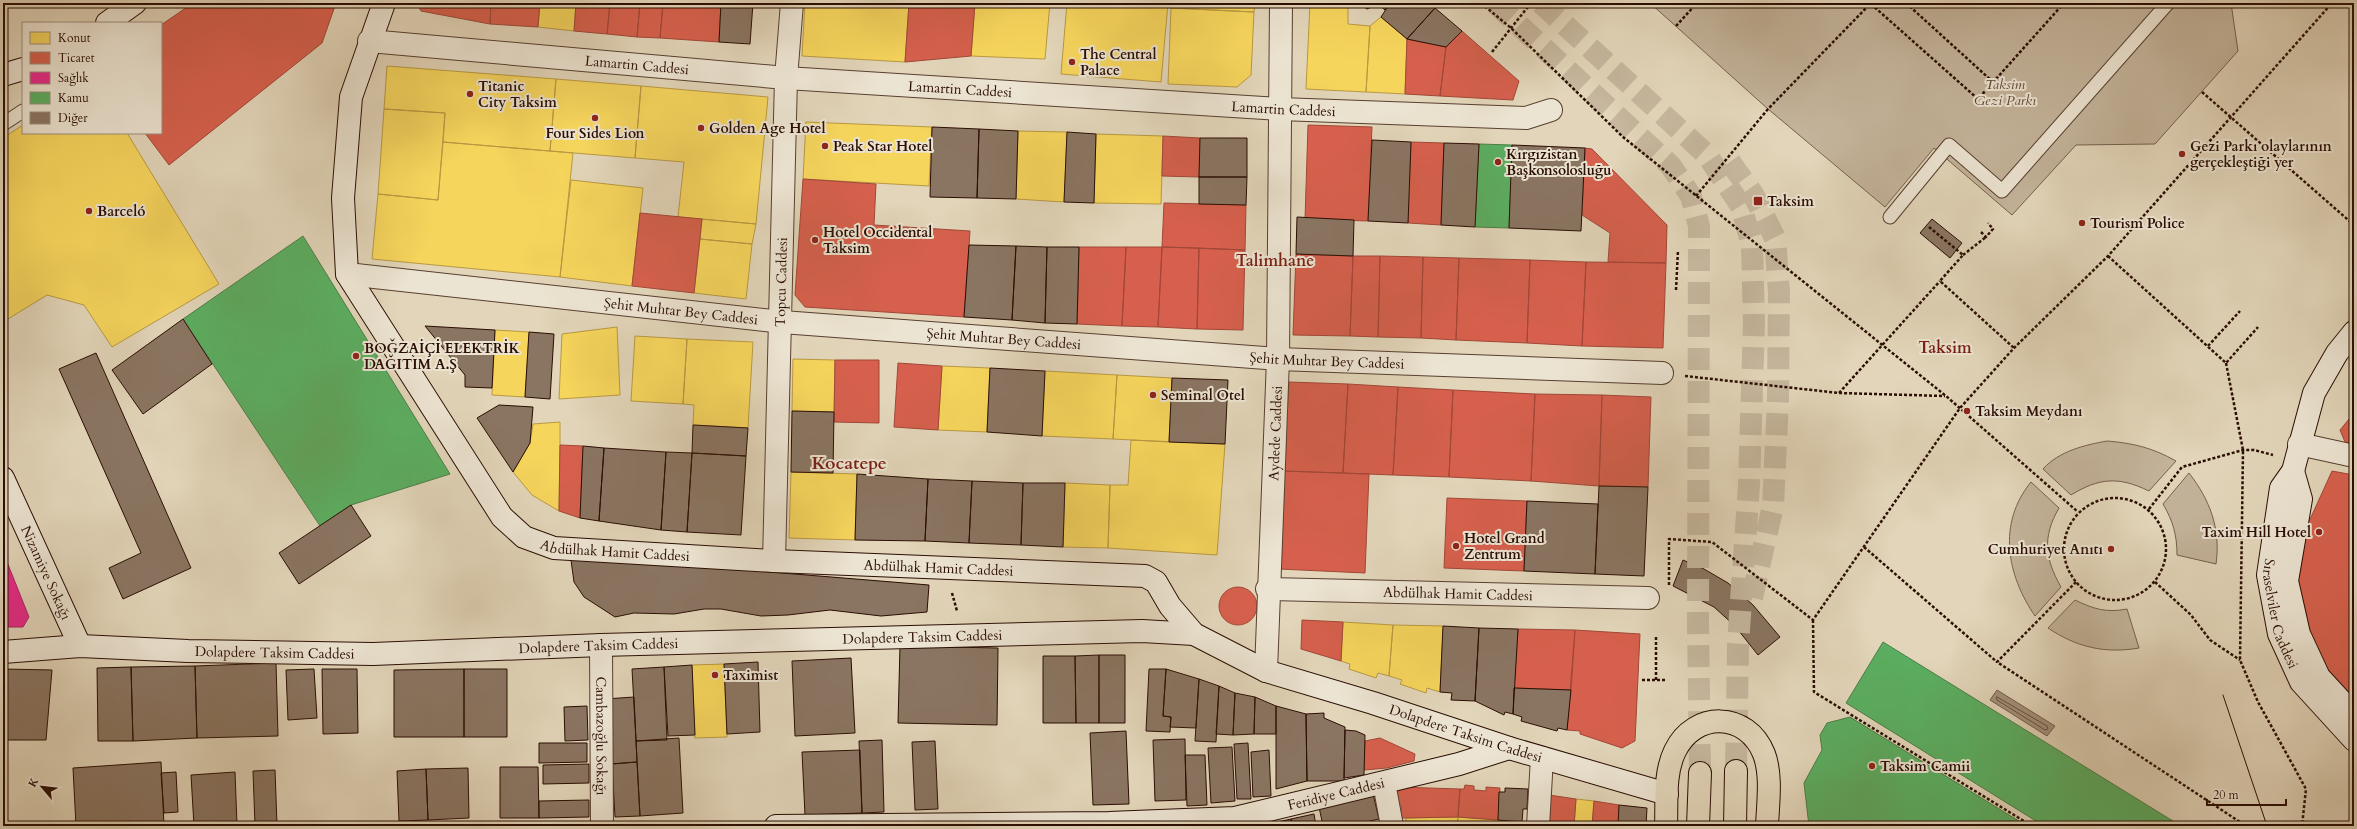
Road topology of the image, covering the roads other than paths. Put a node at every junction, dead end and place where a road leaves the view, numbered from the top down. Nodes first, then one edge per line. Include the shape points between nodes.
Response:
1 (135, 3) edge
2 (384, 3) edge
3 (792, 3) edge
4 (1281, 3) edge
5 (2168, 3) edge
6 (108, 22) edge
7 (369, 40) junction
8 (22, 69) edge
9 (3, 75) edge
10 (786, 78) junction
11 (1280, 109) junction
12 (1551, 110) dead end
13 (22, 112) edge
14 (3, 124) edge
15 (1890, 217) dead end
16 (347, 274) junction
17 (782, 322) junction
18 (2354, 332) edge
19 (1278, 359) junction
20 (1662, 373) road end
21 (2354, 456) edge
22 (2296, 459) junction
23 (3, 478) edge
24 (774, 561) junction
25 (1267, 589) junction
26 (1658, 595) road end
27 (1194, 634) junction
28 (601, 645) junction
29 (80, 646) junction
30 (3, 652) edge
31 (1266, 671) junction
32 (2354, 715) edge
33 (2354, 740) edge
34 (1509, 748) junction
35 (1542, 758) junction
36 (1736, 771) tunnel mouth
37 (1700, 773) tunnel mouth
38 (1384, 784) junction
39 (1667, 794) junction
40 (1236, 822) edge
41 (1109, 824) edge
42 (892, 825) edge
43 (602, 826) edge
44 (776, 826) edge
45 (1392, 826) edge
46 (1538, 826) edge
47 (1666, 826) edge
48 (1698, 826) edge
49 (1735, 826) edge
50 (1767, 826) edge

1 - 6 street
2 - 7 street, Abdülhak Hamit Caddesi
3 - 10 street, Topcu Caddesi
4 - 11 street, Aydede Caddesi
5 - 15 lane via 2002,191 1949,144
7 - 10 street, Lamartin Caddesi
7 - 16 street, Abdülhak Hamit Caddesi via 351,97 343,198
8 - 9 street
10 - 11 street, Lamartin Caddesi
10 - 17 street, Topcu Caddesi
11 - 12 street, Lamartin Caddesi via 1526,118
11 - 19 street, Aydede Caddesi
13 - 14 lane
16 - 17 street, Şehit Muhtar Bey Caddesi
16 - 24 street, Abdülhak Hamit Caddesi via 502,517 524,537 554,548
17 - 19 street, Şehit Muhtar Bey Caddesi
17 - 24 street, Topcu Caddesi
18 - 22 street via 2314,393
19 - 20 street, Şehit Muhtar Bey Caddesi
19 - 25 street, Aydede Caddesi
21 - 22 street
22 - 32 street, Sıraselviler Caddesi via 2301,499 2287,581 2299,634 2319,677
22 - 33 street, Sıraselviler Caddesi via 2280,488 2268,575 2279,634 2301,682
23 - 29 street, Nizamiye Sokağı
24 - 27 street, Abdülhak Hamit Caddesi via 1145,576 1156,582 1170,606
25 - 26 street, Abdülhak Hamit Caddesi
25 - 31 street, Aydede Caddesi
27 - 28 street, Dolapdere Taksim Caddesi via 1142,631
27 - 31 street, Abdülhak Hamit Caddesi
28 - 29 street, Dolapdere Taksim Caddesi via 373,654 188,651
28 - 43 street, Cambazoğlu Sokağı
29 - 30 street, Dolapdere Taksim Caddesi
31 - 34 street, Dolapdere Taksim Caddesi
34 - 35 street, Dolapdere Taksim Caddesi
34 - 38 street, Feridiye Caddesi
35 - 39 street, Dolapdere Taksim Caddesi
35 - 46 street
36 - 49 main road
37 - 48 main road
38 - 40 street, Feridiye Caddesi
38 - 45 street
39 - 47 main road
39 - 50 main road via 1669,767 1681,740 1701,725 1713,721 1726,722 1749,732 1758,741 1764,755 1768,777
40 - 41 street, Feridiye Caddesi
41 - 42 street, Feridiye Caddesi
42 - 44 street, Feridiye Caddesi

